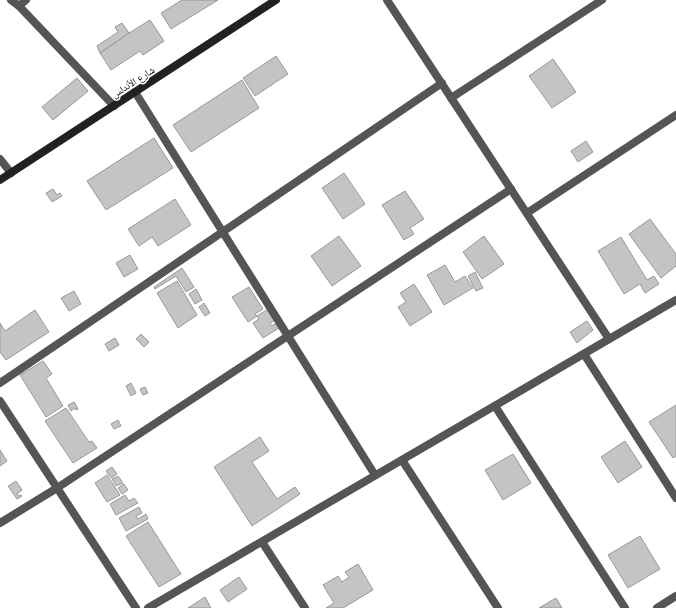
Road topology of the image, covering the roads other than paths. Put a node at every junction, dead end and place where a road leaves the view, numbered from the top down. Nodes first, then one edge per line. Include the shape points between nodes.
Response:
1 (11, 0) edge
2 (26, 0) edge
3 (276, 0) edge
4 (387, 0) edge
5 (602, 0) edge
6 (19, 6) junction
7 (442, 83) junction
8 (135, 92) junction
9 (451, 98) junction
10 (114, 106) junction
11 (676, 115) edge
12 (0, 160) edge
13 (11, 173) junction
14 (0, 180) edge
15 (511, 189) junction
16 (527, 213) junction
17 (222, 232) junction
18 (675, 302) edge
19 (287, 335) junction
20 (609, 339) junction
21 (584, 354) junction
22 (0, 384) edge
23 (0, 401) edge
24 (495, 406) junction
25 (402, 460) junction
26 (375, 475) junction
27 (57, 488) junction
28 (676, 498) edge
29 (0, 523) edge
30 (262, 542) junction
31 (676, 596) edge
32 (136, 608) edge
33 (148, 608) edge
34 (305, 608) edge
35 (498, 608) edge
36 (625, 608) edge
37 (658, 608) edge

1 - 6 street
2 - 6 street
3 - 8 main road, شارع الأندلس
4 - 7 street
5 - 9 street
6 - 10 street
7 - 9 street
7 - 17 street
8 - 10 main road, شارع الأندلس
8 - 17 street
9 - 15 street
10 - 13 main road, شارع الأندلس
11 - 16 street
12 - 13 street
13 - 14 main road, شارع الأندلس
15 - 16 street
15 - 19 street
16 - 20 street
17 - 19 street
17 - 22 street
18 - 20 street
19 - 26 street
19 - 27 street
20 - 21 street
21 - 24 street
21 - 28 street
23 - 27 street
24 - 25 street
24 - 36 street
25 - 26 street
25 - 35 street
26 - 30 street
27 - 29 street
27 - 32 street
30 - 33 street
30 - 34 street
31 - 37 street

